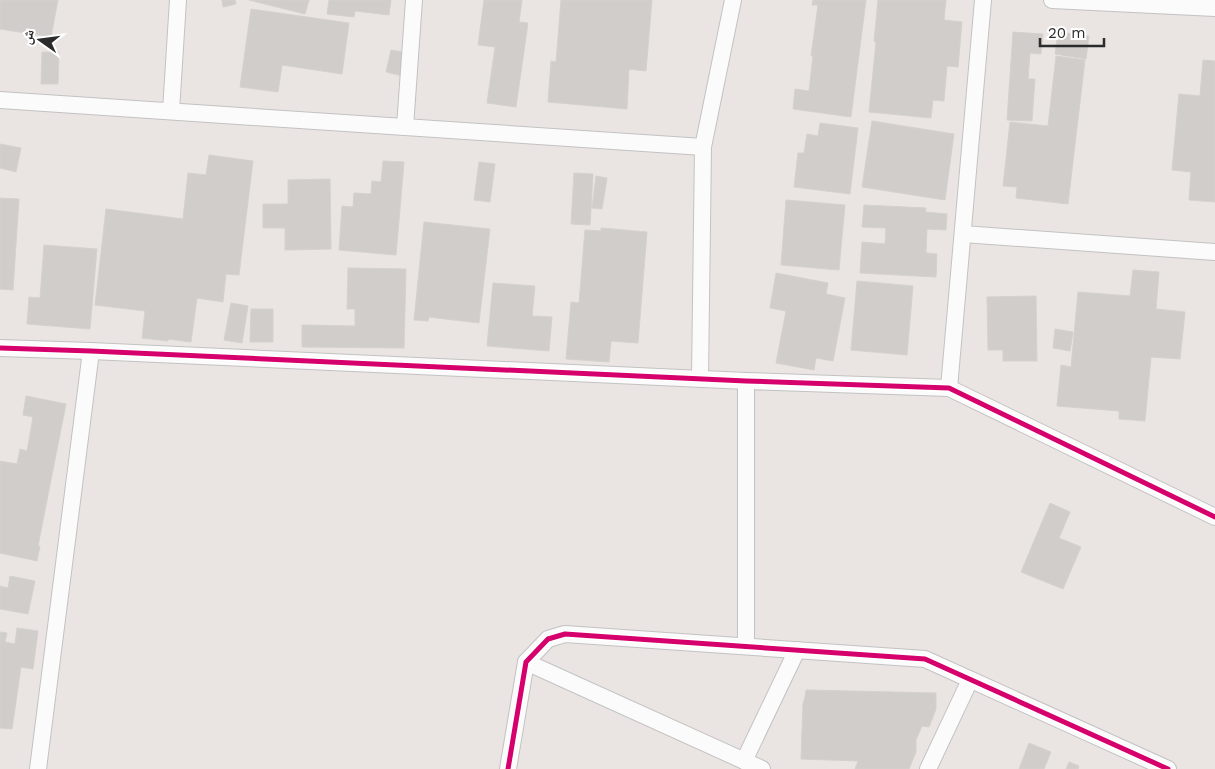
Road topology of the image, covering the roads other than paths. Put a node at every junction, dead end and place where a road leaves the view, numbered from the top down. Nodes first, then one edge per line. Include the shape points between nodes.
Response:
1 (178, 0) edge
2 (414, 0) edge
3 (733, 0) edge
4 (982, 0) edge
5 (1052, 0) edge
6 (1215, 8) edge
7 (0, 100) edge
8 (171, 111) junction
9 (405, 127) junction
10 (703, 147) junction
11 (963, 234) junction
12 (1215, 252) edge
13 (0, 348) edge
14 (91, 351) junction
15 (700, 379) junction
16 (746, 382) junction
17 (949, 388) junction
18 (1215, 517) edge
19 (746, 646) junction
20 (797, 650) junction
21 (526, 662) junction
22 (970, 680) junction
23 (744, 761) junction
24 (38, 769) edge
25 (508, 769) edge
26 (762, 769) edge
27 (928, 769) edge
28 (1166, 769) edge

1 - 8 street
2 - 9 street
3 - 10 street
4 - 11 street
5 - 6 street
7 - 8 street
8 - 9 street
9 - 10 street
10 - 15 street
11 - 12 street
11 - 17 street
13 - 14 street
14 - 15 street
14 - 24 street
15 - 16 street
16 - 17 street
16 - 19 street
17 - 18 street
19 - 20 street
19 - 21 street via 564,634 548,639
20 - 22 street via 925,659
20 - 23 street
21 - 23 street
21 - 25 street
22 - 27 street
22 - 28 street
23 - 26 street

